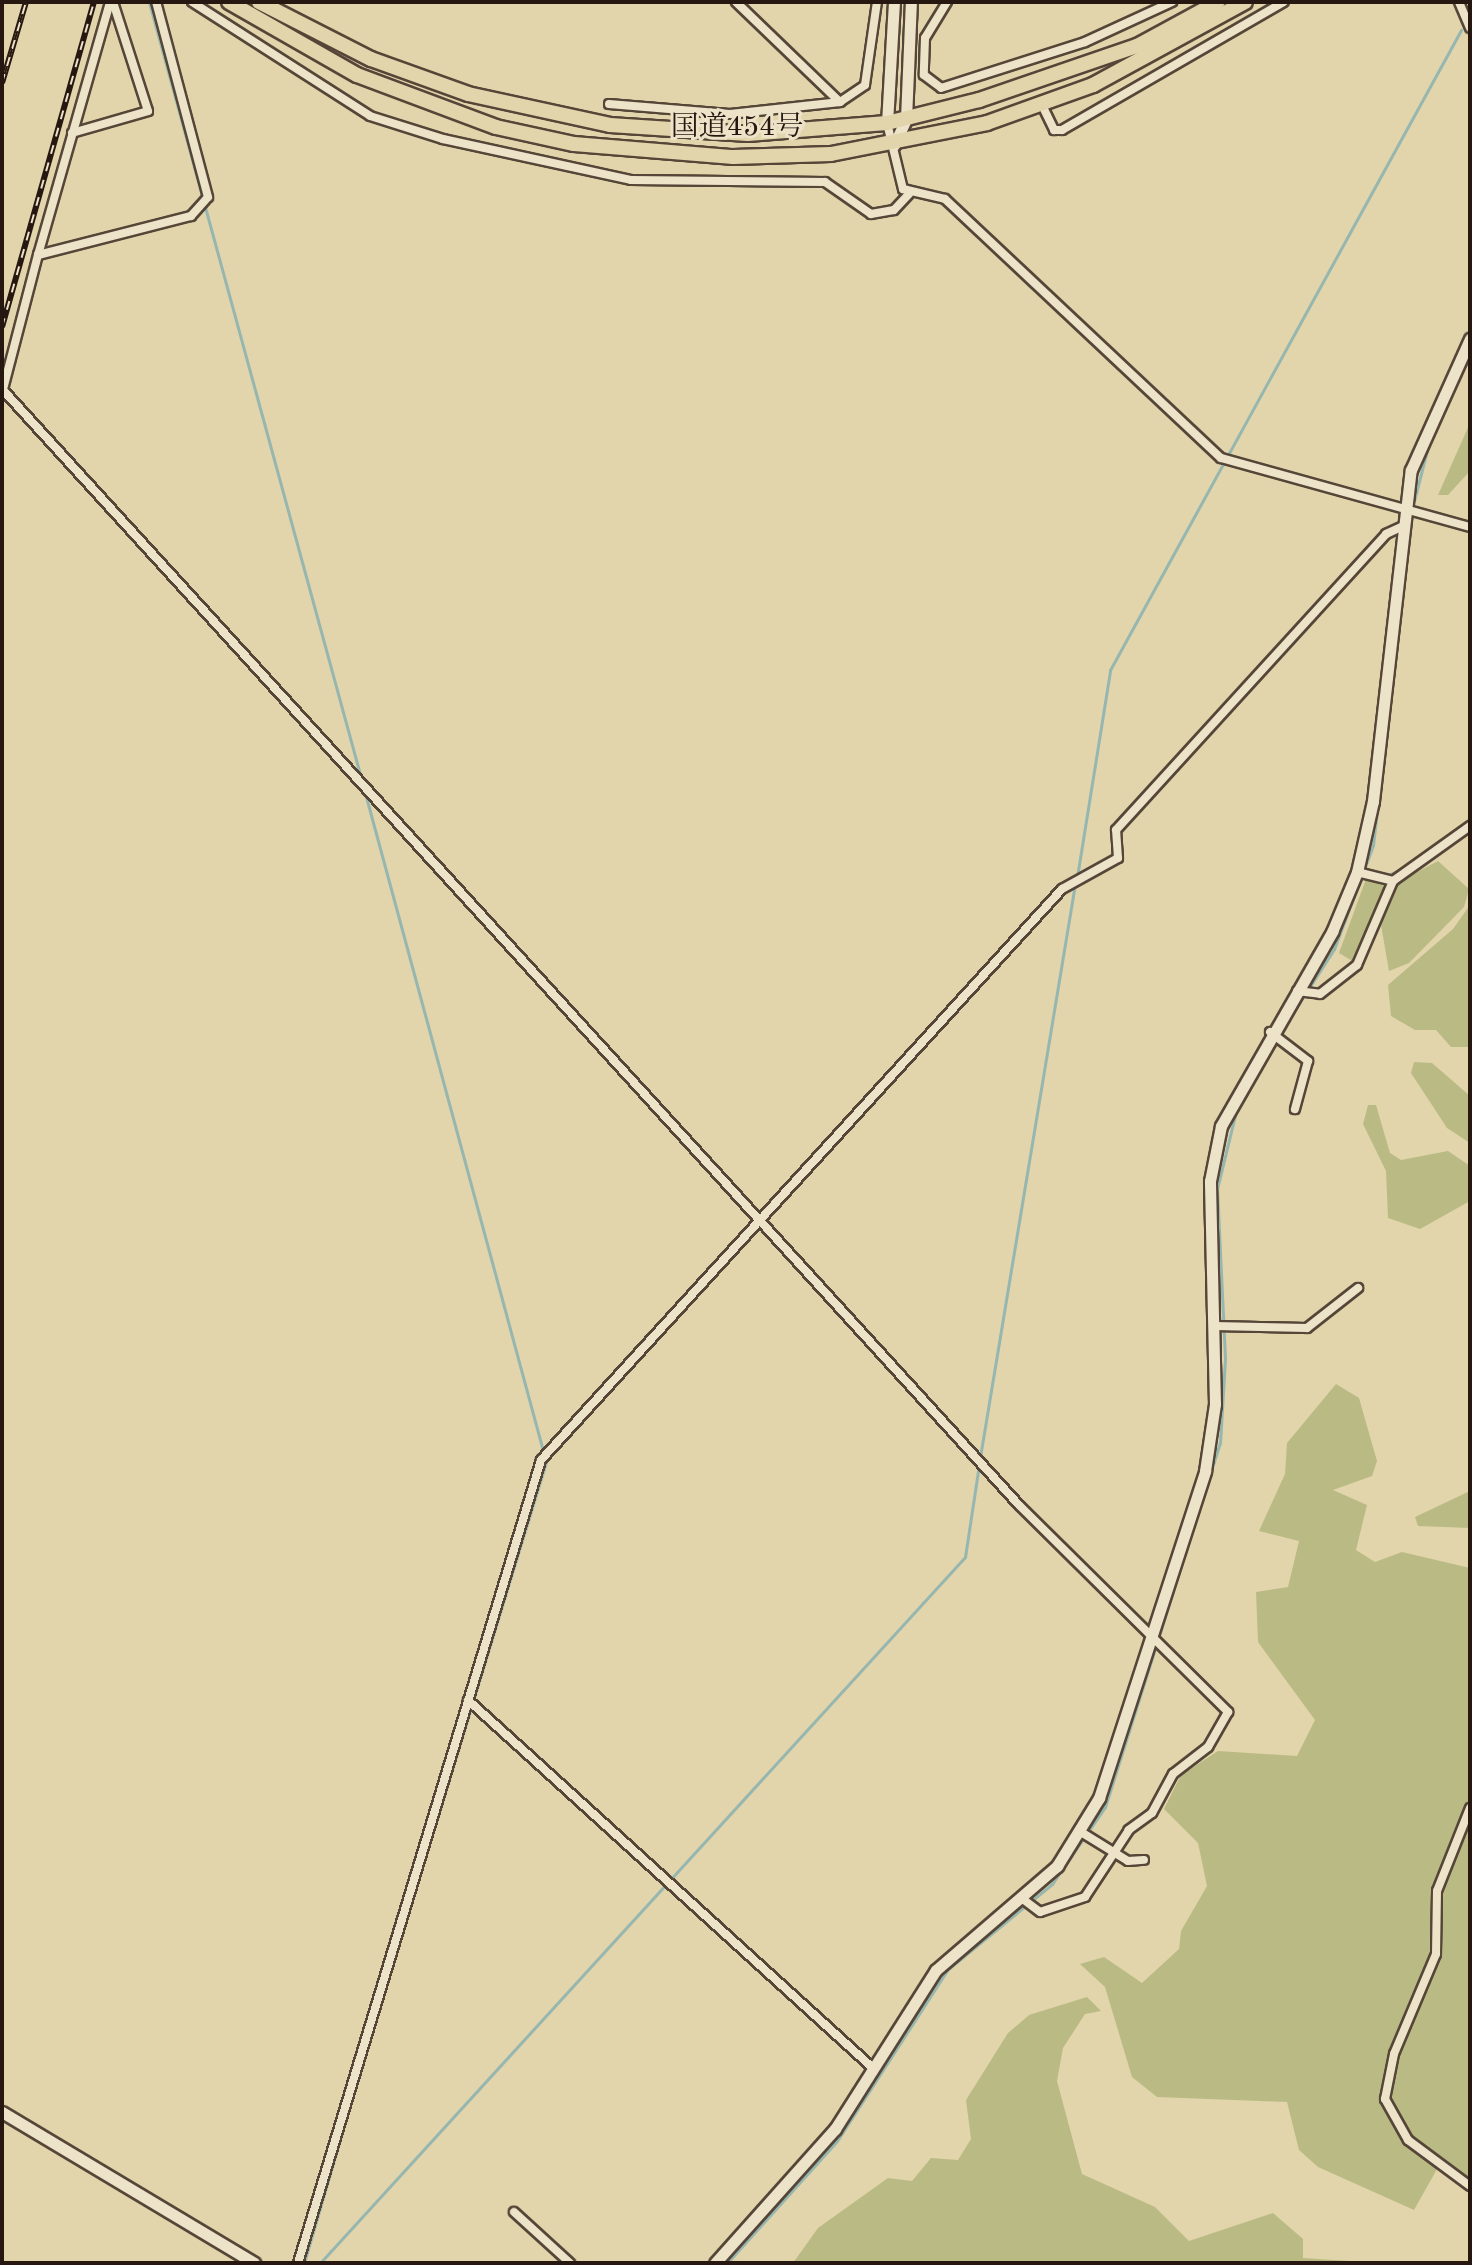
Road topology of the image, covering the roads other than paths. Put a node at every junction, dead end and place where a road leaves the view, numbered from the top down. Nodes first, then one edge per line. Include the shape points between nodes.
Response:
1 (112, 2) edge
2 (158, 2) edge
3 (192, 2) edge
4 (229, 2) edge
5 (259, 2) edge
6 (736, 2) edge
7 (877, 2) edge
8 (894, 2) edge
9 (911, 2) edge
10 (947, 2) edge
11 (1172, 2) edge
12 (1218, 2) edge
13 (1245, 2) edge
14 (1284, 2) edge
15 (1459, 2) edge
16 (1470, 28) edge
17 (840, 102) junction
18 (609, 104) dead end
19 (1042, 105) junction
20 (906, 119) junction
21 (887, 123) junction
22 (72, 133) junction
23 (894, 145) junction
24 (909, 194) junction
25 (38, 255) junction
26 (1470, 339) edge
27 (2, 392) edge
28 (1403, 512) junction
29 (1401, 527) junction
30 (1470, 527) edge
31 (1470, 826) edge
32 (1357, 872) junction
33 (1393, 881) junction
34 (1297, 991) junction
35 (1270, 1032) junction
36 (1295, 1109) dead end
37 (757, 1220) junction
38 (1358, 1288) dead end
39 (1214, 1326) junction
40 (1152, 1639) junction
41 (468, 1700) junction
42 (1470, 1808) edge
43 (1081, 1832) junction
44 (1114, 1853) junction
45 (1144, 1860) dead end
46 (1023, 1899) junction
47 (874, 2069) junction
48 (2, 2112) edge
49 (1470, 2186) edge
50 (514, 2212) dead end
51 (254, 2263) edge
52 (298, 2263) edge
53 (570, 2263) edge
54 (715, 2263) edge

1 - 22 street
1 - 22 street via 148,111
2 - 25 street via 208,197 191,216
3 - 24 street via 370,116 457,143 671,184 825,182 871,214 894,210
4 - 23 highway, 国道454号 via 317,55 496,127 651,153 747,157
5 - 21 highway, 国道454号 via 412,75 521,107 657,130 748,134
6 - 17 street
7 - 17 street via 865,85
8 - 21 street
9 - 20 street
10 - 11 street via 925,38 924,75 941,88 1085,42
12 - 20 highway, 国道454号 via 1083,67
13 - 19 highway, 国道454号 via 1148,59
14 - 19 street via 1062,130 1054,130
15 - 16 street
17 - 18 street via 730,114
19 - 23 highway, 国道454号
20 - 21 highway, 国道454号
20 - 23 street
21 - 23 street
22 - 25 street
23 - 24 street via 899,182
24 - 28 street via 945,199 1221,458
25 - 27 street
26 - 28 street via 1424,432
27 - 37 street
28 - 29 street
28 - 30 street
29 - 32 street via 1373,801
29 - 37 street via 1386,534 1116,830 1118,858 1062,889
31 - 33 street
32 - 33 street
32 - 34 street
33 - 34 street via 1357,965 1320,994
34 - 35 street
35 - 36 street via 1308,1061
35 - 39 street via 1232,1100 1214,1154
37 - 40 street
37 - 41 street via 540,1458
38 - 39 street via 1307,1328
39 - 40 street via 1215,1404 1205,1471
40 - 43 street via 1109,1771
40 - 44 street via 1228,1712 1208,1747 1173,1774 1152,1813
41 - 47 street
41 - 52 street
42 - 49 street via 1437,1891 1436,1954 1394,2054 1385,2099 1408,2140
43 - 44 street
43 - 46 street
44 - 45 street
44 - 46 street via 1074,1904 1040,1912
46 - 47 street via 936,1970
47 - 54 street via 811,2159
48 - 51 street
50 - 53 street

